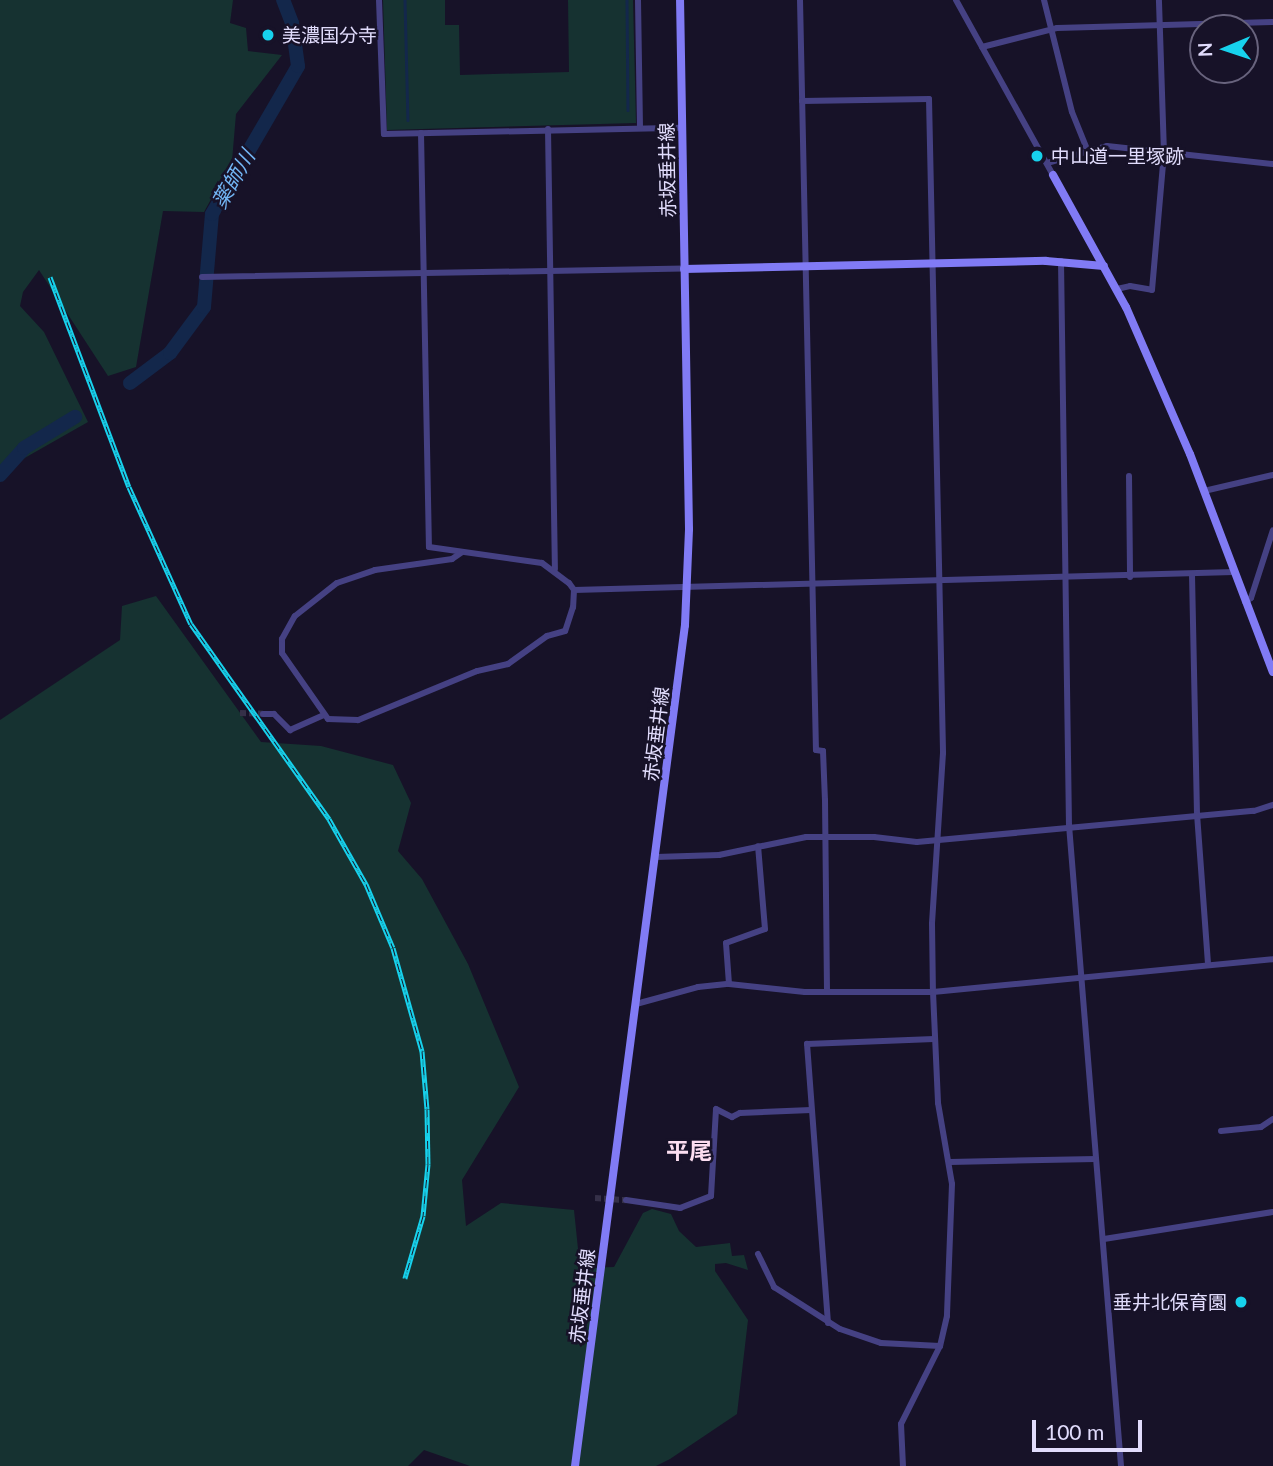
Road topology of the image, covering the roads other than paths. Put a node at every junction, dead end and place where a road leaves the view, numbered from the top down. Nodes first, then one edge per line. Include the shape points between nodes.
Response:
1 (379, 0) edge
2 (638, 0) edge
3 (680, 0) edge
4 (800, 0) edge
5 (956, 0) edge
6 (1044, 0) edge
7 (1159, 0) edge
8 (1273, 22) edge
9 (1160, 25) junction
10 (1051, 29) junction
11 (982, 47) junction
12 (802, 100) junction
13 (640, 128) junction
14 (681, 128) junction
15 (548, 129) junction
16 (421, 133) junction
17 (1087, 149) junction
18 (1164, 153) junction
19 (1047, 163) junction
20 (1273, 164) edge
21 (1054, 175) joint
22 (1061, 261) junction
23 (933, 264) junction
24 (806, 266) junction
25 (1104, 266) junction
26 (684, 269) junction
27 (551, 273) junction
28 (425, 275) junction
29 (202, 277) dead end
30 (1117, 289) junction
31 (1273, 475) edge
32 (1129, 476) dead end
33 (1204, 491) junction
34 (1273, 530) edge
35 (461, 553) junction
36 (555, 569) junction
37 (1234, 572) junction
38 (1192, 575) junction
39 (1130, 577) junction
40 (1067, 579) junction
41 (939, 581) junction
42 (812, 584) junction
43 (687, 588) junction
44 (574, 590) junction
45 (1245, 602) junction
46 (1273, 673) edge
47 (263, 714) tunnel mouth
48 (324, 715) junction
49 (1273, 805) edge
50 (1197, 814) junction
51 (1069, 825) junction
52 (827, 838) junction
53 (937, 840) junction
54 (758, 846) junction
55 (656, 857) junction
56 (1273, 959) edge
57 (1208, 965) junction
58 (1079, 975) junction
59 (729, 985) junction
60 (827, 991) junction
61 (933, 992) junction
62 (636, 1004) junction
63 (934, 1039) junction
64 (811, 1110) junction
65 (1273, 1119) edge
66 (1221, 1131) dead end
67 (1096, 1159) junction
68 (950, 1162) junction
69 (626, 1199) tunnel mouth
70 (1273, 1212) edge
71 (1104, 1239) junction
72 (758, 1254) dead end
73 (828, 1323) junction
74 (940, 1346) junction
75 (575, 1466) edge
76 (904, 1466) edge
77 (1121, 1466) edge

1 - 16 street via 384,134
2 - 13 street
3 - 14 main road, 赤坂垂井線
4 - 12 street
5 - 11 street
6 - 10 street
7 - 9 street
8 - 9 street
9 - 10 street
9 - 18 street
10 - 11 street
10 - 17 street via 1072,112
11 - 19 street
12 - 23 street via 929,99
12 - 24 street
13 - 14 street
13 - 15 street
14 - 26 main road, 赤坂垂井線
15 - 16 street
15 - 27 street
16 - 28 street
17 - 18 street via 1107,146
17 - 19 street
18 - 20 street
18 - 30 street via 1152,290
19 - 21 street
21 - 25 main road
22 - 23 main road
22 - 25 main road
22 - 40 street
23 - 24 main road
23 - 41 street
24 - 26 main road
24 - 42 street
25 - 30 main road
26 - 27 street
26 - 43 main road, 赤坂垂井線
27 - 28 street
27 - 36 street
28 - 29 street
28 - 35 street via 429,547
30 - 33 main road
31 - 33 street
32 - 39 street
33 - 37 main road
34 - 45 street via 1251,597
35 - 36 street via 518,558
35 - 48 street via 452,559 375,570 337,583 295,616 282,639 282,653
36 - 44 street
37 - 38 street
37 - 45 main road
38 - 39 street
38 - 50 street
39 - 40 street
40 - 41 street
40 - 51 street
41 - 42 street
41 - 53 street via 943,775
42 - 43 street
42 - 52 street via 816,750 823,751
43 - 44 street
43 - 55 main road, 赤坂垂井線
44 - 48 street via 565,631 547,636 508,664 477,671 358,720 337,722
45 - 46 main road
47 - 48 street via 274,714 290,730
49 - 50 street
50 - 51 street
50 - 57 street
51 - 53 street
51 - 58 street
52 - 53 street
52 - 54 street
52 - 60 street
53 - 61 street
54 - 55 street via 719,855
54 - 59 street via 765,929 726,943
55 - 62 main road, 赤坂垂井線
56 - 57 street
57 - 58 street
58 - 61 street
58 - 67 street
59 - 60 street
59 - 62 street via 698,987
60 - 61 street
61 - 63 street
62 - 75 main road, 赤坂垂井線
63 - 64 street via 807,1044
63 - 68 street via 938,1103
64 - 69 street via 732,1117 716,1110 711,1196 666,1208
64 - 73 street
65 - 66 street via 1261,1127
67 - 68 street
67 - 71 street
68 - 74 street via 947,1316
70 - 71 street
71 - 77 street
72 - 73 street via 774,1287
73 - 74 street via 881,1343
74 - 76 street via 901,1424

